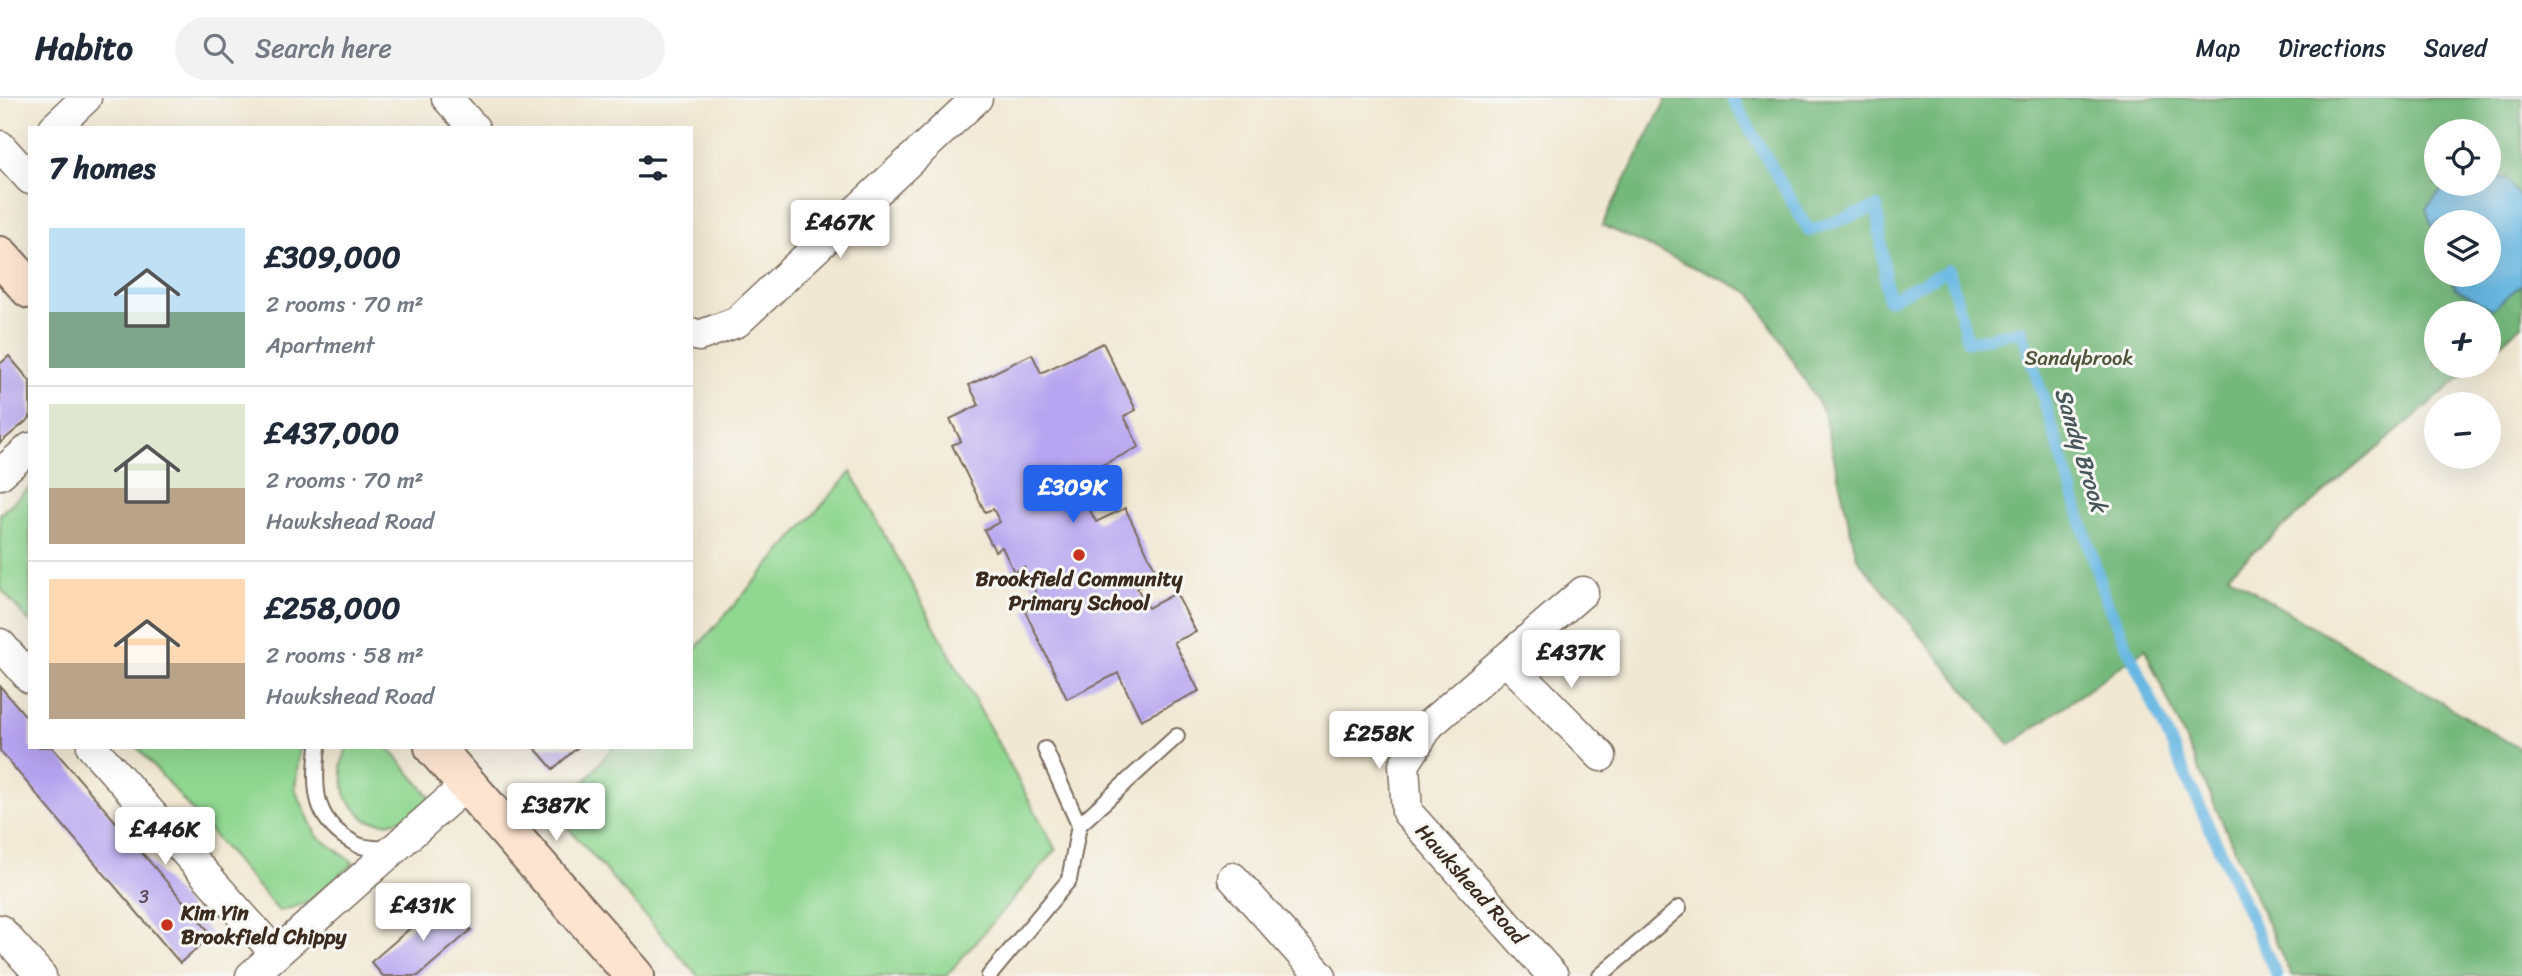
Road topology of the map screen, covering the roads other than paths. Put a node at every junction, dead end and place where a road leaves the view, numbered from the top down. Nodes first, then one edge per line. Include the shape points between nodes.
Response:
1 (86, 98) edge
2 (447, 98) edge
3 (966, 102) edge
4 (56, 126) edge
5 (472, 126) edge
6 (0, 256) edge
7 (28, 287) edge
8 (693, 334) edge
9 (28, 450) edge
10 (0, 474) edge
11 (1583, 592) dead end
12 (0, 644) edge
13 (1505, 659) junction
14 (28, 676) edge
15 (1177, 736) dead end
16 (94, 749) edge
17 (318, 749) edge
18 (436, 749) edge
19 (1045, 749) dead end
20 (1601, 756) dead end
21 (466, 785) junction
22 (1079, 825) junction
23 (395, 849) junction
24 (1233, 878) dead end
25 (1679, 908) dead end
26 (0, 930) edge
27 (276, 954) junction
28 (41, 976) edge
29 (251, 976) edge
30 (635, 976) edge
31 (989, 976) edge
32 (1321, 976) edge
33 (1553, 976) edge
34 (1600, 976) edge

1 - 4 street
2 - 5 street
3 - 8 street via 737,322 699,336
6 - 7 street
9 - 10 street
11 - 13 street, Hawkshead Road
12 - 14 street
13 - 20 street
13 - 33 street, Hawkshead Road via 1429,725 1404,765 1407,813
15 - 22 lane
16 - 27 street
17 - 23 lane via 314,780 325,820 360,846
18 - 21 street
19 - 22 lane
21 - 23 street
21 - 30 street
22 - 31 lane via 1069,880
23 - 27 street
24 - 32 street
25 - 34 lane
26 - 28 street
27 - 29 street

